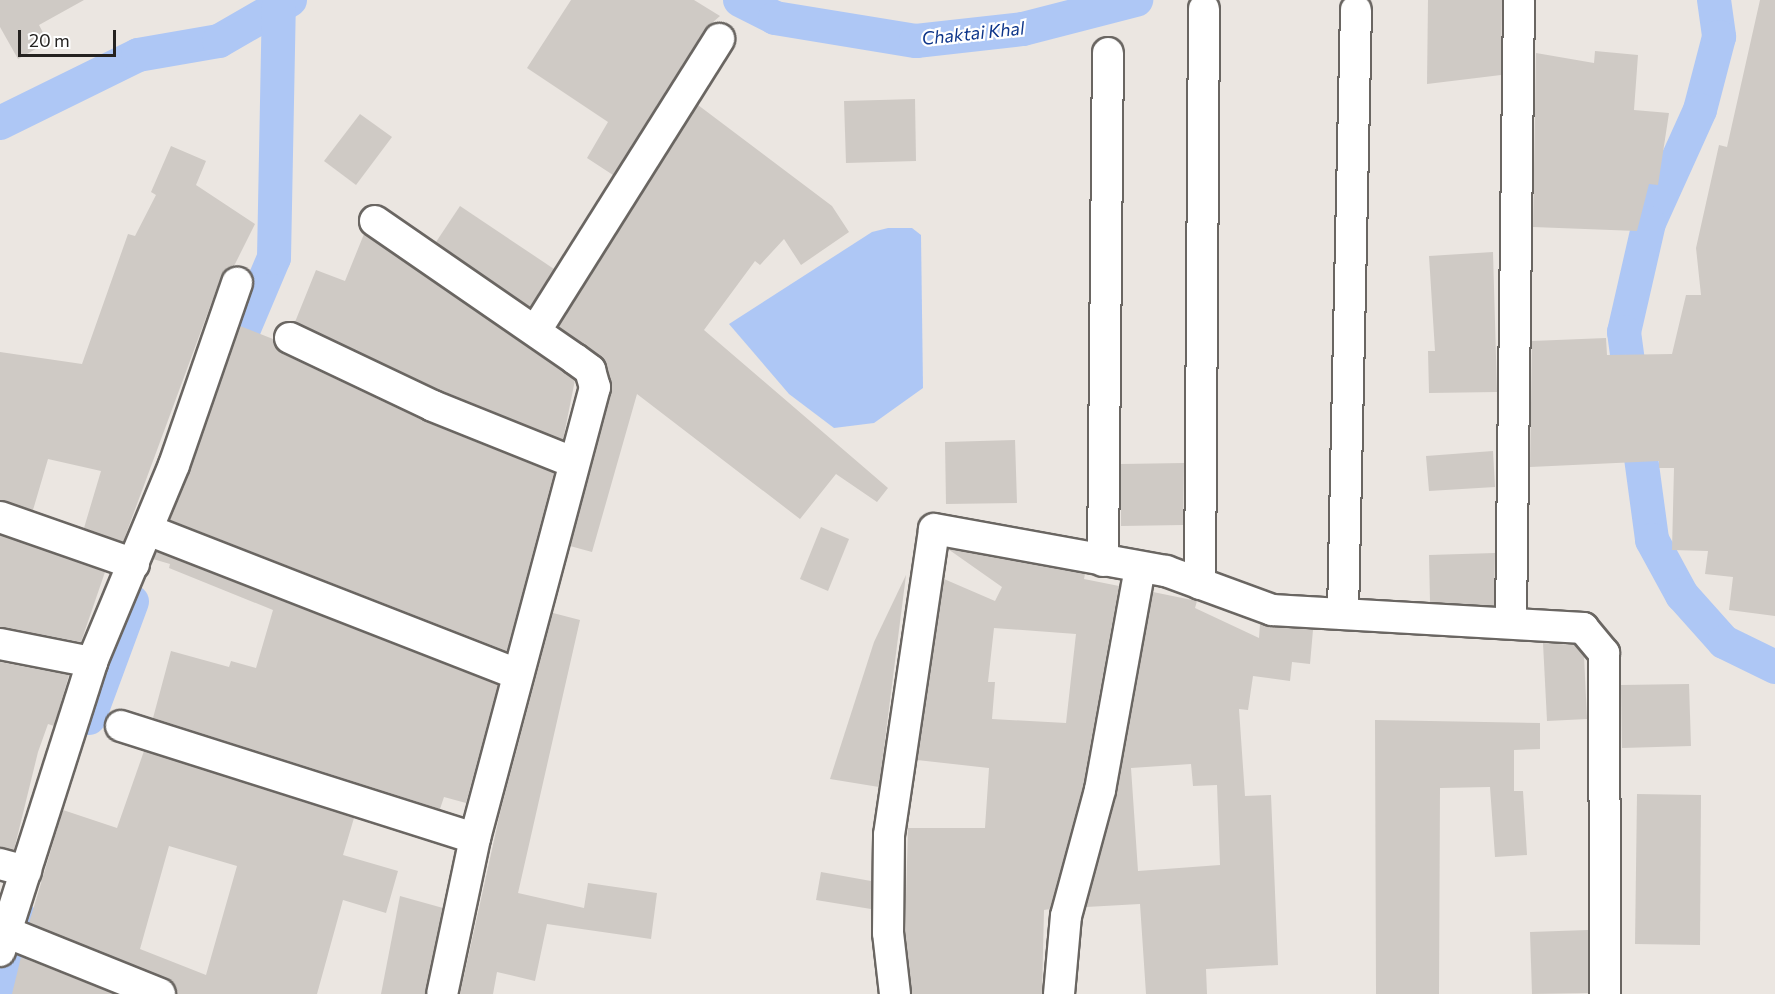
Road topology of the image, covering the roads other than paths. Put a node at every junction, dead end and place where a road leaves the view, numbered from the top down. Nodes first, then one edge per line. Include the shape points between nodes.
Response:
1 (1519, 0) edge
2 (1204, 9) dead end
3 (1356, 10) dead end
4 (718, 39) dead end
5 (1108, 53) dead end
6 (375, 221) dead end
7 (237, 284) dead end
8 (536, 330) junction
9 (290, 338) dead end
10 (572, 462) junction
11 (0, 517) edge
12 (148, 530) junction
13 (1103, 561) junction
14 (134, 564) junction
15 (1140, 568) junction
16 (1200, 584) junction
17 (1343, 614) junction
18 (1511, 620) junction
19 (0, 644) edge
20 (92, 662) junction
21 (518, 674) junction
22 (121, 726) dead end
23 (475, 838) junction
24 (13, 867) edge
25 (3, 941) edge
26 (160, 994) edge
27 (442, 994) edge
28 (896, 994) edge
29 (1059, 994) edge
30 (1605, 994) edge

1 - 18 street
2 - 16 street
3 - 17 street
4 - 8 street
5 - 13 street
6 - 8 street
7 - 12 street
8 - 10 street via 590,370 595,387
9 - 10 street via 434,406
10 - 21 street
11 - 14 street
12 - 14 street
12 - 21 street
13 - 15 street
13 - 28 street via 943,529 934,529 929,539 890,835 888,933
14 - 20 street
15 - 16 street
15 - 29 street via 1100,790 1066,916
16 - 17 street via 1272,610
17 - 18 street
18 - 30 street via 1583,628 1604,653
19 - 20 street
20 - 24 street
21 - 23 street
22 - 23 street
23 - 27 street
24 - 25 street
25 - 26 street via 35,944

